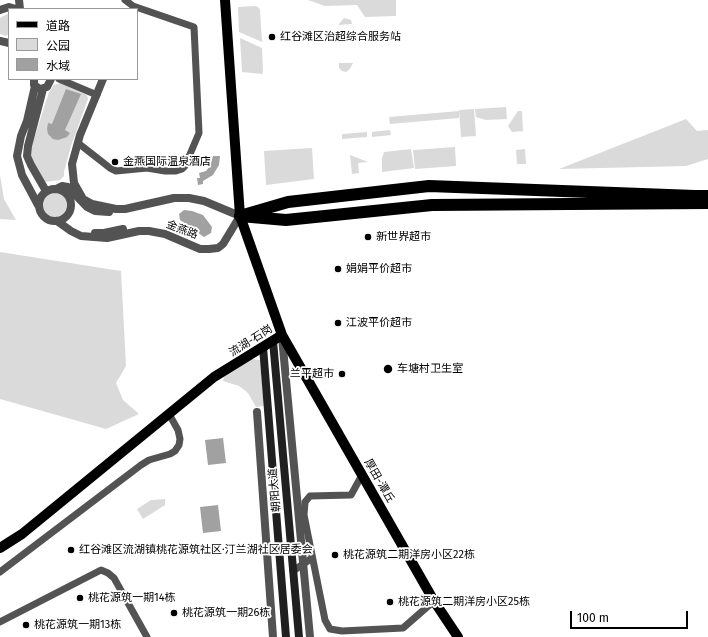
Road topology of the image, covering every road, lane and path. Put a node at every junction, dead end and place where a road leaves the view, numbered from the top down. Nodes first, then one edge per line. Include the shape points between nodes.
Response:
1 (125, 0) edge
2 (225, 0) edge
3 (12, 8) edge
4 (0, 10) edge
5 (49, 80) edge
6 (62, 80) edge
7 (70, 80) edge
8 (97, 80) edge
9 (104, 80) edge
10 (37, 85) edge
11 (97, 94) junction
12 (78, 143) junction
13 (72, 164) junction
14 (59, 188) junction
15 (46, 191) junction
16 (708, 192) edge
17 (695, 196) junction
18 (708, 196) edge
19 (708, 204) edge
20 (38, 205) junction
21 (240, 216) junction
22 (60, 220) junction
23 (278, 338) junction
24 (263, 347) junction
25 (257, 412) dead end
26 (169, 414) junction
27 (362, 475) junction
28 (0, 548) edge
29 (312, 558) junction
30 (303, 564) junction
31 (293, 571) junction
32 (0, 572) edge
33 (434, 601) junction
34 (0, 622) edge
35 (147, 637) edge
36 (274, 637) edge
37 (286, 637) edge
38 (299, 637) edge
39 (310, 637) edge
40 (458, 637) edge

1 - 12 street via 133,6 194,27 199,132 185,166 176,171 147,168 116,171
2 - 21 main road, 流湖-石岗
3 - 4 street
5 - 10 street, 金燕路 via 47,87
6 - 11 street
7 - 11 street
8 - 11 street via 94,86
9 - 11 street
10 - 15 street, 金燕路 via 27,156
10 - 20 street, 金燕路 via 17,156 22,174
11 - 12 street
12 - 13 street
13 - 14 street via 68,181
13 - 21 street via 74,183 79,194 92,204 125,209 174,198 189,198 204,201
14 - 15 street
14 - 21 street, 金燕路 via 68,187 95,211 119,213 172,202 193,202
14 - 22 street via 66,193 71,202 69,212
15 - 20 street
16 - 17 highway
17 - 18 highway
17 - 21 highway via 429,186 288,202
19 - 21 highway via 432,205 286,220
20 - 22 street, 金燕路 via 42,215 51,220
21 - 22 street, 金燕路 via 220,241 207,245 147,227 104,233 80,230
21 - 23 main road, 流湖-石岗
23 - 24 main road, 流湖-石岗
23 - 27 main road, 厚田-潭丘
23 - 30 street
23 - 31 main road, 朝阳大道
24 - 26 main road, 流湖-石岗 via 214,377
24 - 37 main road, 朝阳大道
25 - 36 street
26 - 28 main road, 流湖-石岗 via 22,534
26 - 32 street via 180,439 175,450 141,465
27 - 29 street via 351,496 310,496 305,502 304,515
27 - 33 main road, 厚田-潭丘
29 - 30 street
29 - 33 street via 325,620 330,629 342,631 403,628
30 - 31 street
30 - 39 street
31 - 38 main road, 朝阳大道
33 - 40 main road, 厚田-潭丘
34 - 35 street via 100,570 114,578

